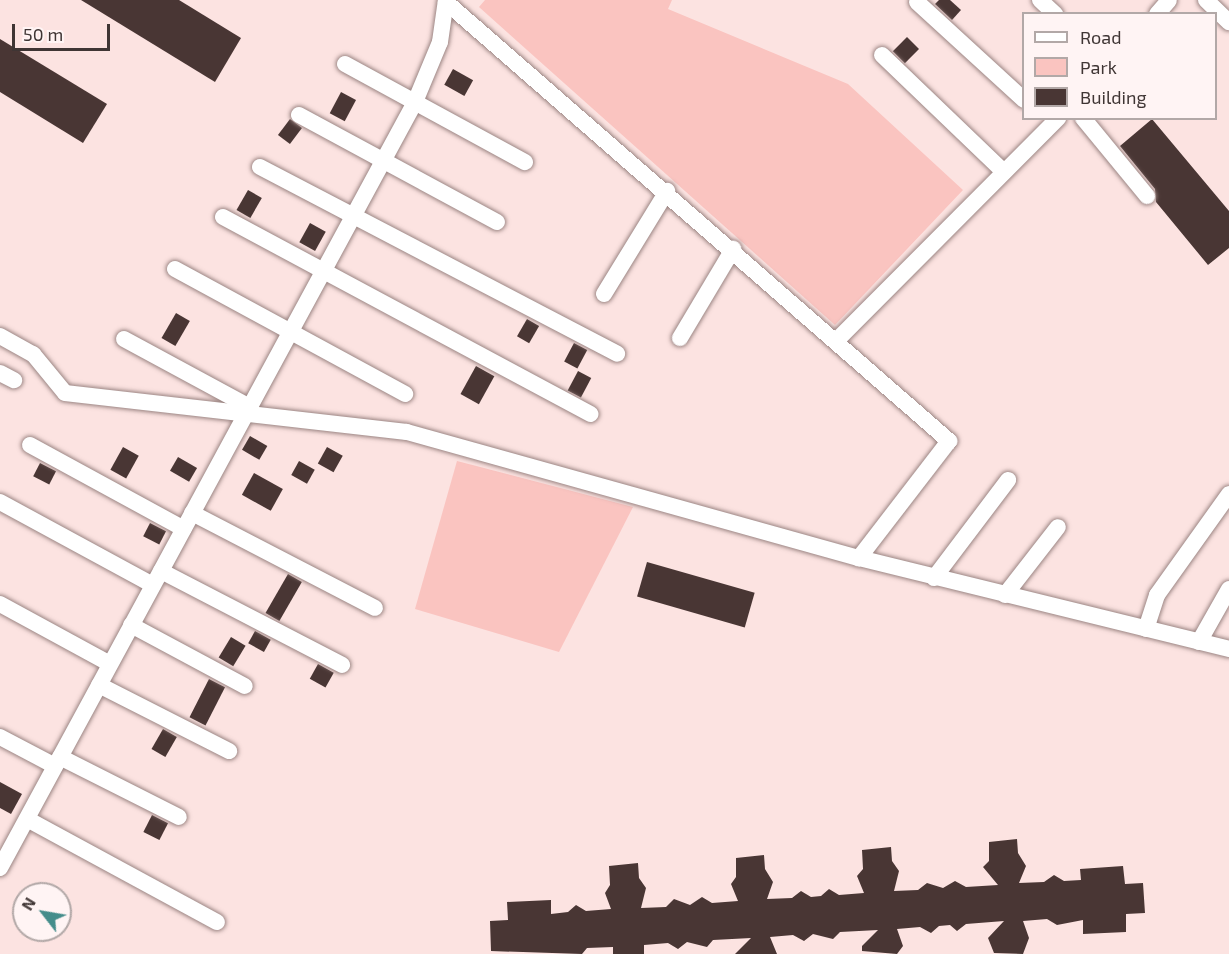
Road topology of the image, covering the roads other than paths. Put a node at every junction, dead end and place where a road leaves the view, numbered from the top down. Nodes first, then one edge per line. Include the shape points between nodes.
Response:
1 (1040, 0) edge
2 (1206, 0) edge
3 (446, 1) edge
4 (917, 2) dead end
5 (1053, 12) edge
6 (1229, 22) edge
7 (882, 55) dead end
8 (345, 64) dead end
9 (1022, 99) edge
10 (415, 102) junction
11 (299, 115) dead end
12 (1085, 120) edge
13 (1051, 121) edge
14 (384, 161) junction
15 (525, 162) dead end
16 (260, 167) dead end
17 (1004, 172) junction
18 (667, 191) junction
19 (1147, 196) dead end
20 (223, 217) dead end
21 (353, 217) junction
22 (497, 222) dead end
23 (733, 249) junction
24 (175, 269) dead end
25 (323, 272) junction
26 (604, 294) dead end
27 (291, 332) junction
28 (0, 336) edge
29 (680, 338) dead end
30 (124, 339) dead end
31 (836, 341) junction
32 (617, 354) dead end
33 (405, 394) dead end
34 (248, 411) junction
35 (590, 414) dead end
36 (30, 445) dead end
37 (1008, 480) dead end
38 (1229, 494) edge
39 (0, 502) edge
40 (192, 513) junction
41 (1058, 527) dead end
42 (184, 529) junction
43 (859, 558) junction
44 (157, 578) junction
45 (934, 578) junction
46 (1229, 589) edge
47 (1005, 595) junction
48 (0, 604) edge
49 (375, 608) dead end
50 (131, 626) junction
51 (1146, 629) junction
52 (1199, 642) junction
53 (1229, 650) edge
54 (111, 664) junction
55 (342, 665) dead end
56 (99, 685) junction
57 (245, 686) dead end
58 (0, 737) edge
59 (229, 751) dead end
60 (58, 762) junction
61 (179, 817) dead end
62 (27, 819) junction
63 (4, 850) edge
64 (0, 868) edge
65 (218, 922) dead end

1 - 5 street
2 - 6 street
3 - 10 street via 440,42
3 - 18 street
4 - 9 street
7 - 17 street
8 - 10 street
10 - 14 street
10 - 15 street
11 - 14 street
12 - 19 street
13 - 17 street
14 - 21 street
14 - 22 street
16 - 21 street
17 - 31 street
18 - 23 street
18 - 26 street
20 - 25 street
21 - 25 street
21 - 32 street
23 - 29 street
23 - 31 street
24 - 27 street
25 - 27 street
25 - 35 street
27 - 33 street
27 - 34 street
28 - 34 street via 33,354 65,393
30 - 34 street
31 - 43 street via 949,441
34 - 40 street
34 - 43 street via 406,432
36 - 42 street
37 - 45 street
38 - 51 street via 1157,596
39 - 44 street
40 - 42 street
40 - 49 street
41 - 47 street
42 - 44 street
43 - 45 street
44 - 50 street
44 - 55 street
45 - 47 street
46 - 52 street
47 - 51 street
48 - 54 street
50 - 54 street
50 - 57 street
51 - 52 street
52 - 53 street
54 - 56 street
56 - 59 street
56 - 60 street
58 - 60 street
60 - 61 street
60 - 62 street
62 - 63 street
62 - 65 street
63 - 64 street

